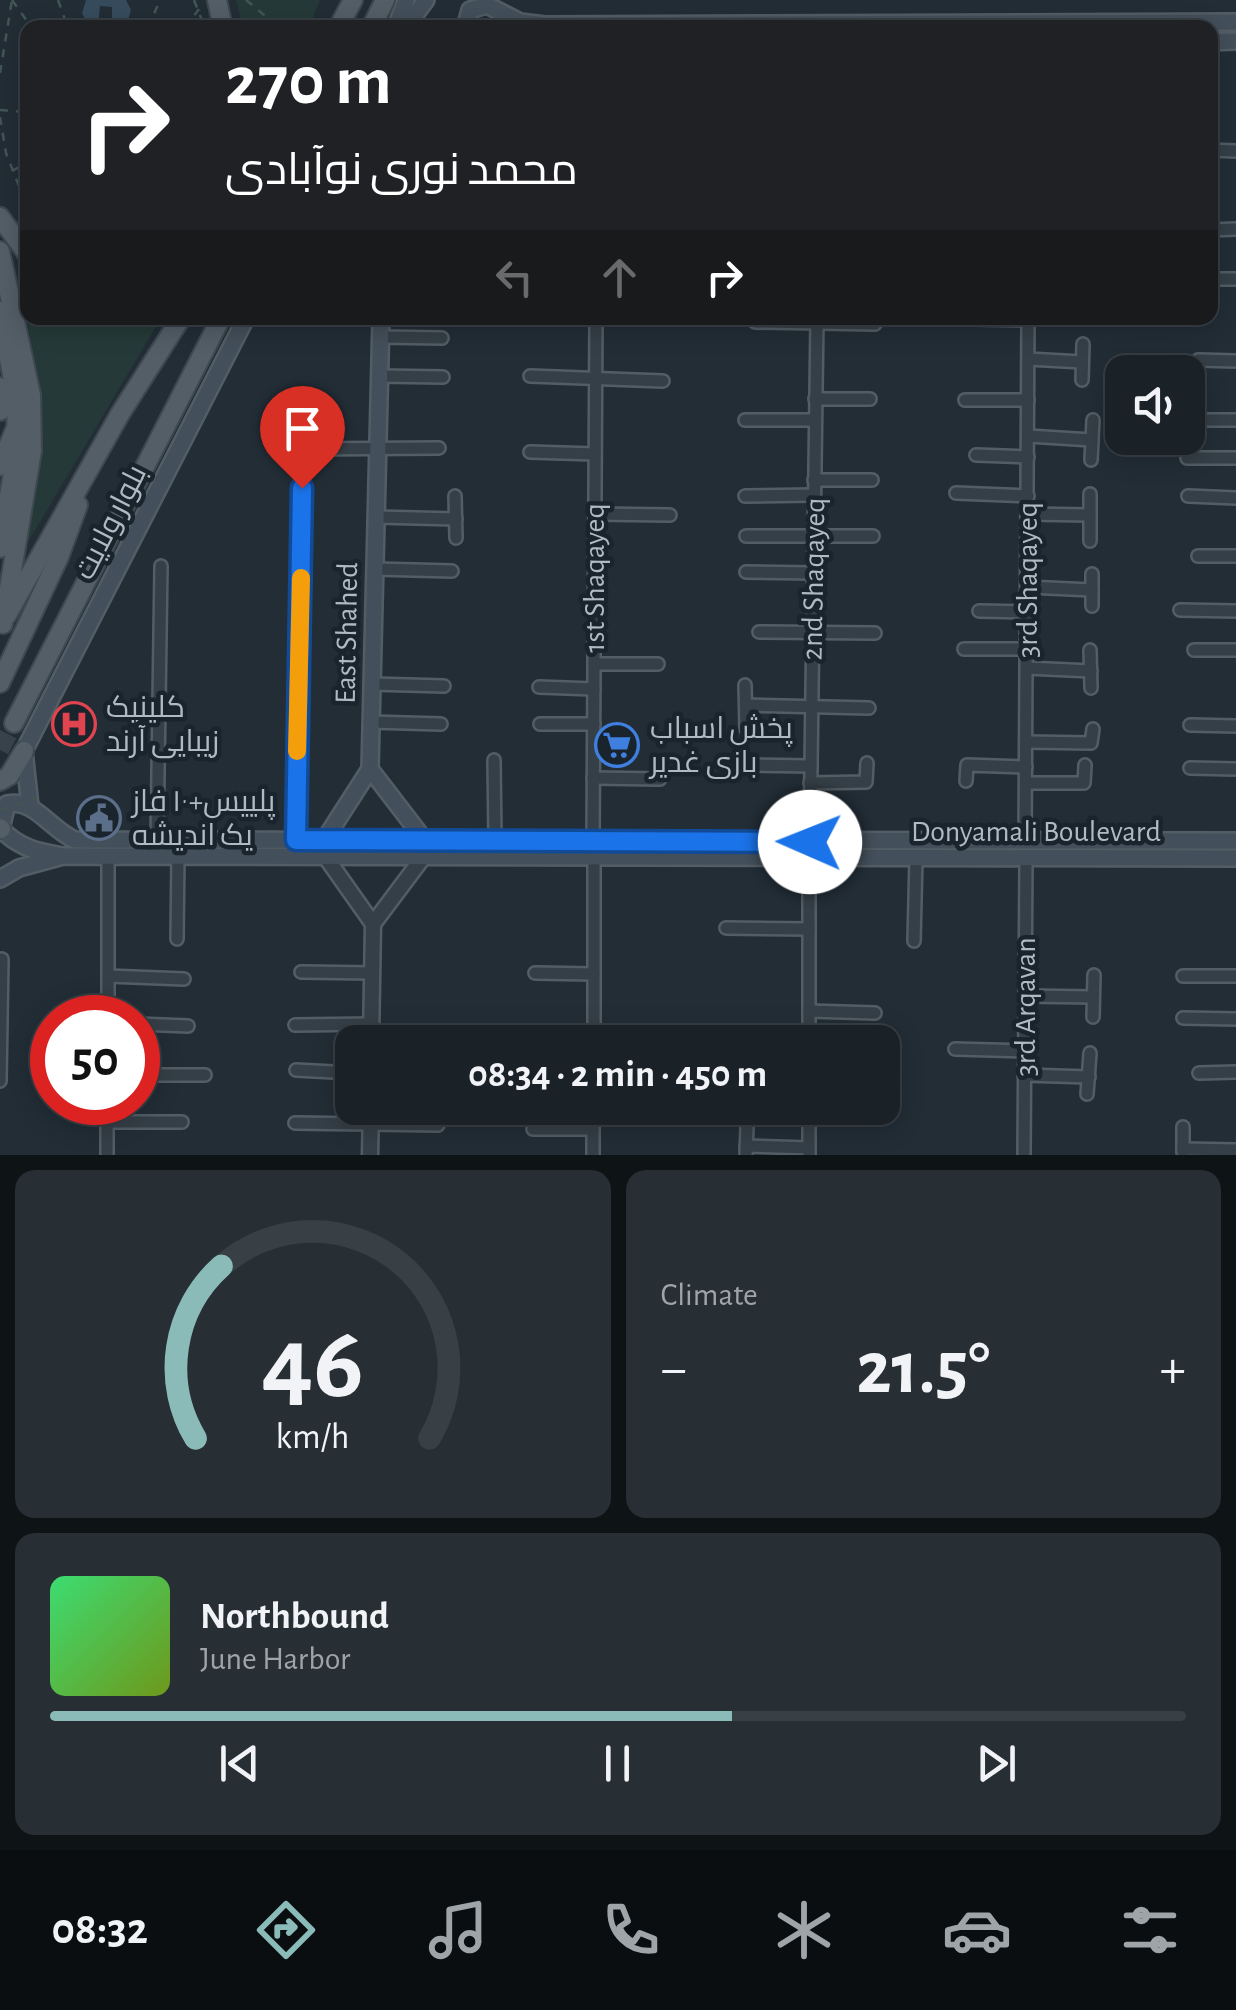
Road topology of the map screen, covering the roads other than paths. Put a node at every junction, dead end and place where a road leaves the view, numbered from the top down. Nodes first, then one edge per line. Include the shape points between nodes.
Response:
1 (500, 5) edge
2 (466, 20) edge
3 (0, 217) edge
4 (20, 244) edge
5 (0, 251) edge
6 (0, 311) edge
7 (177, 325) edge
8 (217, 325) edge
9 (242, 325) edge
10 (380, 325) edge
11 (596, 325) edge
12 (816, 325) edge
13 (1028, 325) edge
14 (380, 338) junction
15 (442, 338) dead end
16 (1082, 344) dead end
17 (1028, 359) junction
18 (1205, 360) edge
19 (1236, 360) edge
20 (1082, 362) junction
21 (379, 376) junction
22 (530, 376) dead end
23 (443, 377) dead end
24 (595, 380) junction
25 (1082, 380) dead end
26 (663, 381) dead end
27 (0, 387) edge
28 (304, 398) dead end
29 (816, 399) junction
30 (870, 400) dead end
31 (964, 400) dead end
32 (1028, 400) junction
33 (0, 411) edge
34 (745, 420) dead end
35 (815, 420) junction
36 (1092, 420) dead end
37 (1205, 420) edge
38 (1236, 420) edge
39 (16, 429) junction
40 (1028, 436) junction
41 (1092, 440) junction
42 (378, 447) junction
43 (303, 448) junction
44 (440, 448) dead end
45 (530, 452) dead end
46 (595, 454) junction
47 (976, 455) dead end
48 (1028, 457) junction
49 (1187, 458) dead end
50 (1236, 458) edge
51 (1091, 460) dead end
52 (94, 462) junction
53 (0, 466) edge
54 (814, 480) junction
55 (872, 480) dead end
56 (956, 493) dead end
57 (1090, 494) dead end
58 (455, 496) dead end
59 (746, 496) dead end
60 (814, 496) junction
61 (1028, 496) junction
62 (1188, 496) dead end
63 (1236, 498) edge
64 (595, 514) junction
65 (1028, 514) junction
66 (670, 515) dead end
67 (1090, 515) junction
68 (376, 518) junction
69 (456, 519) junction
70 (746, 536) dead end
71 (814, 536) junction
72 (873, 536) dead end
73 (456, 538) dead end
74 (1090, 541) dead end
75 (0, 548) edge
76 (1198, 556) dead end
77 (1236, 556) edge
78 (160, 566) dead end
79 (375, 570) junction
80 (452, 571) dead end
81 (746, 572) dead end
82 (813, 573) junction
83 (1092, 574) dead end
84 (1027, 587) junction
85 (1092, 590) junction
86 (1092, 606) dead end
87 (1180, 610) dead end
88 (1236, 610) edge
89 (978, 611) dead end
90 (1027, 612) junction
91 (1, 627) edge
92 (758, 632) dead end
93 (812, 633) junction
94 (875, 633) dead end
95 (964, 649) dead end
96 (1027, 649) junction
97 (1090, 650) dead end
98 (1194, 650) dead end
99 (1236, 650) edge
100 (594, 664) junction
101 (658, 664) dead end
102 (1027, 668) junction
103 (1091, 670) junction
104 (0, 683) edge
105 (372, 684) junction
106 (745, 684) dead end
107 (444, 686) dead end
108 (539, 687) dead end
109 (1091, 688) dead end
110 (594, 689) junction
111 (746, 705) junction
112 (811, 706) junction
113 (868, 708) dead end
114 (14, 722) tunnel mouth
115 (371, 722) junction
116 (440, 724) dead end
117 (540, 724) dead end
118 (594, 724) junction
119 (1190, 725) dead end
120 (1236, 726) edge
121 (746, 728) dead end
122 (1092, 729) dead end
123 (1026, 742) junction
124 (24, 751) junction
125 (494, 760) dead end
126 (867, 763) dead end
127 (1084, 764) dead end
128 (751, 765) dead end
129 (810, 766) junction
130 (1026, 767) junction
131 (1190, 768) dead end
132 (1236, 769) edge
133 (370, 770) junction
134 (593, 778) junction
135 (660, 779) dead end
136 (0, 781) edge
137 (966, 781) dead end
138 (810, 783) junction
139 (1026, 783) junction
140 (34, 802) junction
141 (0, 829) edge
142 (423, 838) junction
143 (495, 838) junction
144 (593, 839) junction
145 (156, 840) junction
146 (296, 840) junction
147 (1236, 842) edge
148 (325, 848) junction
149 (809, 850) junction
150 (1026, 850) junction
151 (63, 856) junction
152 (108, 856) junction
153 (178, 856) junction
154 (424, 856) junction
155 (594, 858) junction
156 (916, 858) junction
157 (1236, 858) edge
158 (0, 878) edge
159 (372, 924) junction
160 (726, 928) dead end
161 (809, 929) junction
162 (177, 939) dead end
163 (914, 941) dead end
164 (2, 959) edge
165 (301, 972) dead end
166 (372, 973) junction
167 (535, 973) dead end
168 (594, 974) junction
169 (108, 976) junction
170 (1094, 976) dead end
171 (1182, 976) dead end
172 (1236, 976) edge
173 (184, 979) dead end
174 (108, 995) edge
175 (1025, 996) junction
176 (1093, 997) junction
177 (809, 1011) junction
178 (875, 1013) dead end
179 (1093, 1016) dead end
180 (1184, 1018) dead end
181 (1236, 1019) edge
182 (372, 1024) joint
183 (160, 1025) edge
184 (295, 1025) dead end
185 (594, 1025) edge
186 (809, 1025) edge
187 (188, 1026) dead end
188 (954, 1050) dead end
189 (1024, 1051) junction
190 (1090, 1053) dead end
191 (296, 1070) dead end
192 (335, 1072) edge
193 (1236, 1072) edge
194 (1198, 1073) dead end
195 (1024, 1074) junction
196 (160, 1075) edge
197 (205, 1075) dead end
198 (1088, 1077) junction
199 (0, 1081) edge
200 (1087, 1094) dead end
201 (160, 1122) edge
202 (182, 1122) dead end
203 (295, 1123) dead end
204 (335, 1124) edge
205 (107, 1125) edge
206 (370, 1125) edge
207 (809, 1125) edge
208 (747, 1126) dead end
209 (1183, 1127) dead end
210 (593, 1128) joint
211 (534, 1129) dead end
212 (1236, 1150) edge
213 (746, 1151) edge
214 (810, 1152) edge
215 (1183, 1152) edge
216 (107, 1155) edge
217 (370, 1155) edge
218 (593, 1155) edge
219 (1024, 1155) edge

1 - 2 main road via 476,5
3 - 4 main road
5 - 91 main road via 32,395 32,451
6 - 39 main road
7 - 52 main road
8 - 114 main road
9 - 124 main road, بلوار ولایت
10 - 14 main road, East Shahed
11 - 24 street, 1st Shaqayeq
12 - 29 street, 2nd Shaqayeq
13 - 17 street, 3rd Shaqayeq
14 - 15 street
14 - 21 main road, East Shahed
16 - 20 street
17 - 20 street
17 - 32 street, 3rd Shaqayeq
18 - 19 street
20 - 25 street
21 - 23 street
21 - 42 main road, East Shahed
22 - 24 street
24 - 26 street
24 - 46 street, 1st Shaqayeq
27 - 33 main road
28 - 43 street
29 - 30 street
29 - 35 street, 2nd Shaqayeq
31 - 32 street
32 - 40 street, 3rd Shaqayeq
34 - 35 street
35 - 54 street, 2nd Shaqayeq
36 - 41 street
37 - 38 street
39 - 53 main road
39 - 75 main road
40 - 41 street
40 - 48 street, 3rd Shaqayeq
41 - 51 street
42 - 43 street
42 - 44 street
42 - 68 main road, East Shahed
43 - 146 street
45 - 46 street
46 - 64 street, 1st Shaqayeq
47 - 48 street
48 - 61 street, 3rd Shaqayeq
49 - 50 street
52 - 91 main road
52 - 104 main road
54 - 55 street
54 - 60 street, 2nd Shaqayeq
56 - 61 street
57 - 67 street
58 - 69 street
59 - 60 street
60 - 71 street, 2nd Shaqayeq
61 - 65 street, 3rd Shaqayeq
62 - 63 street
64 - 66 street
64 - 100 street, 1st Shaqayeq
65 - 67 street
65 - 84 street, 3rd Shaqayeq
67 - 74 street
68 - 69 street
68 - 79 main road, East Shahed
69 - 73 street
70 - 71 street
71 - 72 street
71 - 82 street, 2nd Shaqayeq
76 - 77 street
78 - 145 street
79 - 80 street
79 - 105 main road, East Shahed
81 - 82 street
82 - 93 street, 2nd Shaqayeq
83 - 85 street
84 - 85 street
84 - 90 street, 3rd Shaqayeq
85 - 86 street
87 - 88 street
89 - 90 street
90 - 96 street, 3rd Shaqayeq
92 - 93 street
93 - 94 street
93 - 112 street, 2nd Shaqayeq
95 - 96 street
96 - 102 street, 3rd Shaqayeq
97 - 103 street
98 - 99 street
100 - 101 street
100 - 110 street, 1st Shaqayeq
102 - 103 street
102 - 123 street, 3rd Shaqayeq
103 - 109 street
105 - 107 street
105 - 115 main road, East Shahed
106 - 111 street
108 - 110 street
110 - 118 street, 1st Shaqayeq
111 - 112 street
111 - 121 street
112 - 113 street
112 - 129 street, 2nd Shaqayeq
115 - 116 street
115 - 133 main road, East Shahed
117 - 118 street
118 - 134 street, 1st Shaqayeq
119 - 120 street
122 - 123 street via 1091,743
123 - 130 street, 3rd Shaqayeq
124 - 136 main road
124 - 140 main road
125 - 143 street
126 - 138 street via 866,782
127 - 139 street via 1084,783
128 - 129 street
129 - 138 street, 2nd Shaqayeq
130 - 137 street via 967,766
130 - 139 street, 3rd Shaqayeq
131 - 132 street
133 - 142 main road
133 - 148 main road
134 - 135 street
134 - 144 street, 1st Shaqayeq
138 - 149 street, 2nd Shaqayeq
139 - 150 street, 3rd Shaqayeq
140 - 141 main road via 7,804
140 - 145 main road, Donyamali Boulevard via 60,834 75,840
141 - 151 main road via 20,846
142 - 143 main road, Donyamali Boulevard
142 - 148 main road, Donyamali Boulevard
143 - 144 main road, Donyamali Boulevard
144 - 149 main road, Donyamali Boulevard
145 - 146 main road, Donyamali Boulevard
146 - 148 main road, Donyamali Boulevard
147 - 150 main road, Donyamali Boulevard
148 - 153 main road, Donyamali Boulevard
148 - 154 main road, Donyamali Boulevard
148 - 159 street
149 - 150 main road, Donyamali Boulevard
149 - 155 main road, Donyamali Boulevard
149 - 156 main road, Donyamali Boulevard
149 - 161 street, 2nd Shaqayeq
150 - 156 main road, Donyamali Boulevard
150 - 157 main road, Donyamali Boulevard
150 - 175 street, 3rd Arqavan
151 - 152 main road, Donyamali Boulevard
151 - 158 main road, Donyamali Boulevard
152 - 153 main road, Donyamali Boulevard
152 - 169 street
153 - 162 street
154 - 155 main road, Donyamali Boulevard
154 - 159 street
155 - 168 street
156 - 163 street
159 - 166 street
160 - 161 street
161 - 177 street, 2nd Shaqayeq
164 - 199 street
165 - 166 street
166 - 182 street
167 - 168 street
168 - 185 street
169 - 173 street
169 - 174 street
170 - 176 street
171 - 172 street
175 - 176 street
175 - 189 street, 3rd Arqavan
176 - 179 street
177 - 178 street
177 - 186 street, 2nd Shaqayeq
180 - 181 street
182 - 184 street
183 - 187 street
188 - 189 street
189 - 195 street, 3rd Arqavan
190 - 198 street
191 - 192 street
193 - 194 street
195 - 198 street
195 - 219 street, 3rd Arqavan
196 - 197 street
198 - 200 street
201 - 202 street
203 - 204 street
205 - 216 street
206 - 217 street
207 - 214 street
208 - 213 street
209 - 215 street
210 - 211 street
210 - 218 street
212 - 215 street
213 - 214 street

